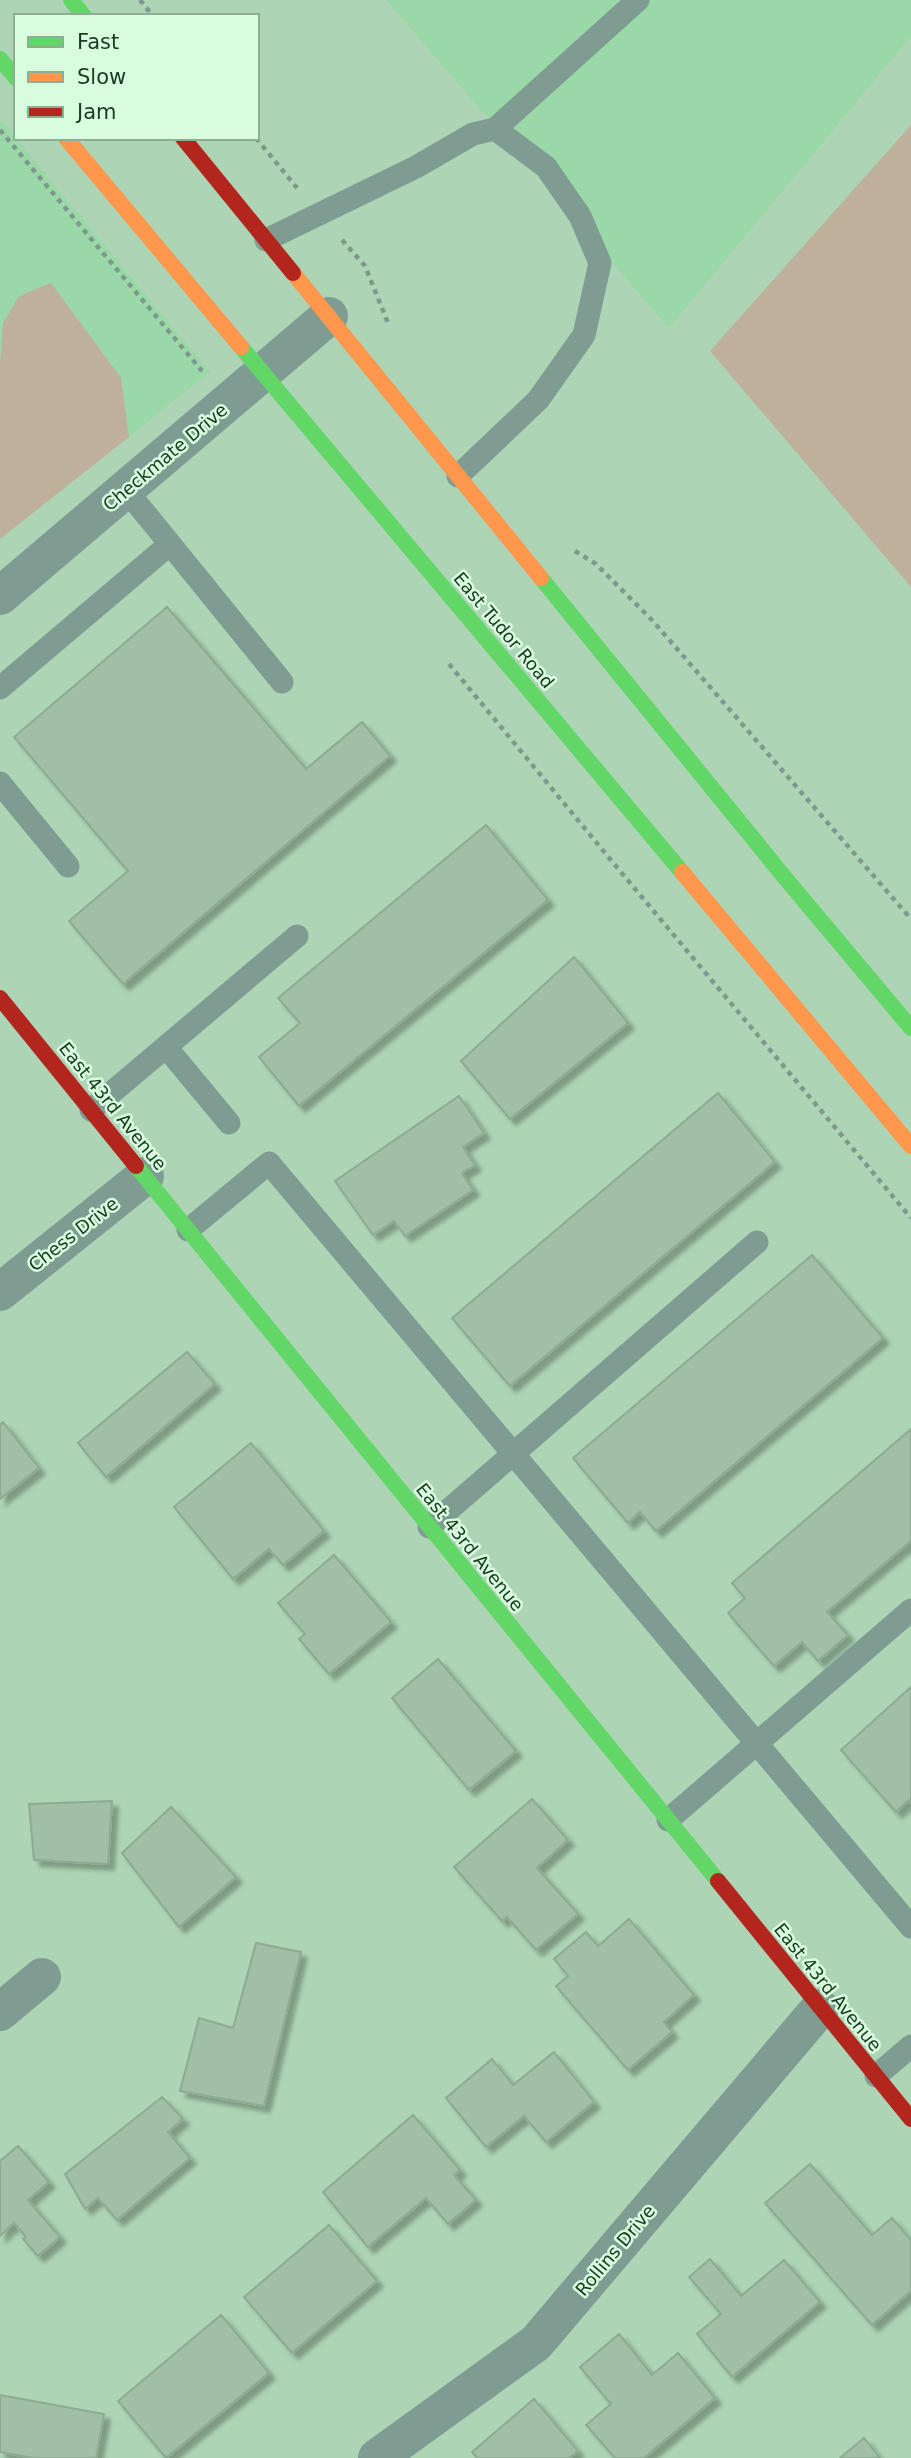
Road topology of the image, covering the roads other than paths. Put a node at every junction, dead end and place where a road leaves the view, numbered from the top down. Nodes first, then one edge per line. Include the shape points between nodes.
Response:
1 (71, 0) edge
2 (638, 0) edge
3 (82, 14) edge
4 (0, 59) edge
5 (14, 76) edge
6 (495, 129) junction
7 (68, 140) edge
8 (185, 140) edge
9 (266, 240) junction
10 (329, 316) junction
11 (264, 373) junction
12 (458, 476) junction
13 (126, 489) junction
14 (170, 544) junction
15 (0, 596) edge
16 (282, 682) dead end
17 (0, 688) edge
18 (0, 783) edge
19 (68, 866) dead end
20 (297, 936) dead end
21 (0, 998) edge
22 (911, 1028) edge
23 (166, 1047) junction
24 (91, 1110) junction
25 (229, 1123) dead end
26 (911, 1146) edge
27 (145, 1177) junction
28 (188, 1230) junction
29 (757, 1242) dead end
30 (0, 1292) edge
31 (514, 1454) junction
32 (429, 1527) junction
33 (911, 1609) edge
34 (757, 1743) junction
35 (668, 1820) junction
36 (911, 1927) edge
37 (42, 1977) dead end
38 (820, 2008) junction
39 (0, 2012) edge
40 (911, 2046) edge
41 (876, 2076) junction
42 (911, 2119) edge
43 (377, 2458) edge

1 - 3 main road
2 - 6 lane
4 - 5 main road
6 - 9 lane via 473,134
6 - 12 lane via 546,167 580,216 600,263 584,335 538,400
7 - 11 main road, East Tudor Road
8 - 9 main road
9 - 10 main road
10 - 11 street, Checkmate Drive
10 - 12 main road
11 - 13 street, Checkmate Drive
11 - 26 main road, East Tudor Road
12 - 22 main road
13 - 14 lane
13 - 15 street, Checkmate Drive
14 - 16 lane
14 - 17 lane
18 - 19 lane
20 - 23 lane
21 - 24 main road, East 43rd Avenue
23 - 24 lane
23 - 25 lane
24 - 27 main road, East 43rd Avenue
27 - 28 main road, East 43rd Avenue
27 - 30 street, Chess Drive
28 - 31 lane via 269,1163
28 - 32 main road, East 43rd Avenue
29 - 31 lane
31 - 32 lane
31 - 34 lane
32 - 35 main road, East 43rd Avenue
33 - 34 lane
34 - 35 lane
34 - 36 lane
35 - 38 main road, East 43rd Avenue
37 - 39 street
38 - 41 main road, East 43rd Avenue
38 - 43 street, Rollins Drive via 536,2343
40 - 41 lane
41 - 42 main road, East 43rd Avenue

